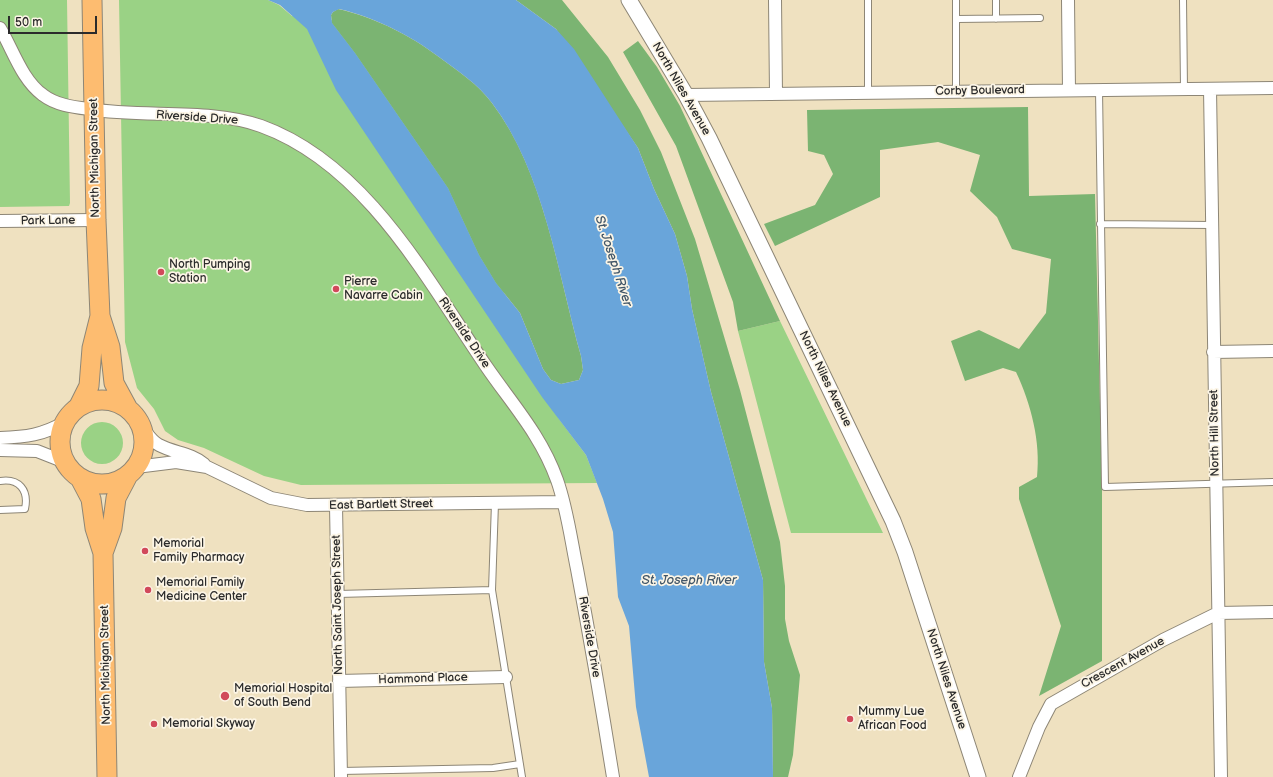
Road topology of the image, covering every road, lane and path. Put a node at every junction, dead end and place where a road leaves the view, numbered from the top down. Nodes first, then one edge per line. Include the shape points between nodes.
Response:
1 (92, 0) edge
2 (629, 0) edge
3 (775, 0) edge
4 (868, 0) edge
5 (956, 0) edge
6 (996, 0) edge
7 (1068, 0) edge
8 (1183, 0) edge
9 (1040, 18) dead end
10 (957, 19) junction
11 (996, 19) junction
12 (0, 28) edge
13 (1273, 88) edge
14 (1184, 89) junction
15 (1210, 89) junction
16 (1069, 90) junction
17 (1099, 90) junction
18 (956, 92) junction
19 (868, 93) junction
20 (776, 94) junction
21 (686, 95) junction
22 (94, 110) junction
23 (96, 220) junction
24 (0, 221) edge
25 (1100, 224) junction
26 (1212, 224) junction
27 (100, 316) junction
28 (1213, 352) junction
29 (1273, 352) edge
30 (79, 406) junction
31 (127, 408) junction
32 (65, 422) junction
33 (142, 427) junction
34 (0, 438) edge
35 (0, 450) edge
36 (65, 462) junction
37 (207, 466) junction
38 (132, 472) junction
39 (80, 478) junction
40 (0, 481) edge
41 (1273, 482) edge
42 (1215, 483) junction
43 (563, 502) junction
44 (495, 503) junction
45 (336, 506) junction
46 (0, 510) edge
47 (103, 553) junction
48 (492, 590) junction
49 (338, 594) junction
50 (1273, 612) edge
51 (1218, 613) junction
52 (506, 677) junction
53 (339, 681) junction
54 (520, 764) junction
55 (341, 774) edge
56 (107, 777) edge
57 (522, 777) edge
58 (613, 777) edge
59 (978, 777) edge
60 (1019, 777) edge
61 (1221, 777) edge

1 - 22 main road, North Michigan Street
2 - 21 street, North Niles Avenue
3 - 20 street
4 - 19 lane
5 - 10 lane
6 - 11 lane
7 - 16 street
8 - 14 lane
9 - 11 lane
10 - 11 lane
10 - 18 lane
12 - 22 street, Riverside Drive via 26,76 43,95 56,103
13 - 15 street, Corby Boulevard
14 - 15 street, Corby Boulevard
14 - 17 street, Corby Boulevard
15 - 26 street, North Hill Street
16 - 17 street, Corby Boulevard
16 - 18 street, Corby Boulevard
17 - 25 lane
18 - 19 street, Corby Boulevard
19 - 20 street, Corby Boulevard
20 - 21 street, Corby Boulevard
21 - 59 street, North Niles Avenue via 893,521
22 - 23 main road, North Michigan Street
22 - 43 street, Riverside Drive via 118,114 226,118 257,124 305,147 337,172 372,207 412,256 488,369 527,420 550,461
23 - 24 street, Park Lane
23 - 27 main road, North Michigan Street
25 - 26 lane
25 - 42 lane via 1105,487
26 - 28 street, North Hill Street
27 - 30 main road, North Michigan Street via 92,348 89,386
27 - 31 main road, North Michigan Street via 110,347 114,383
28 - 29 street
28 - 42 street, North Hill Street
30 - 31 main road via 101,400
30 - 32 main road
31 - 33 main road
32 - 34 street via 45,433
32 - 36 main road via 61,435 61,449
33 - 37 street, East Bartlett Street via 158,445 196,457
33 - 38 main road via 143,448
35 - 36 street via 37,451
36 - 39 main road
37 - 38 street, East Bartlett Street via 176,462
37 - 45 street, East Bartlett Street via 271,498 307,505
38 - 39 main road via 103,483
38 - 47 main road, North Michigan Street via 116,498 112,528
39 - 47 main road, North Michigan Street via 91,499 95,528
40 - 46 lane via 20,484 24,490 26,506 25,509
41 - 42 lane
42 - 51 street, North Hill Street
43 - 44 street, East Bartlett Street
43 - 58 street, Riverside Drive
44 - 45 street, East Bartlett Street
44 - 48 lane
45 - 49 street, North Saint Joseph Street
47 - 56 main road, North Michigan Street
48 - 49 lane
48 - 52 lane
49 - 53 street, North Saint Joseph Street
50 - 51 street, Crescent Avenue
51 - 60 street, Crescent Avenue via 1051,704
51 - 61 street, North Hill Street
52 - 53 street, Hammond Place
52 - 54 lane
53 - 55 street, North Saint Joseph Street
54 - 55 lane via 493,768
54 - 57 lane

